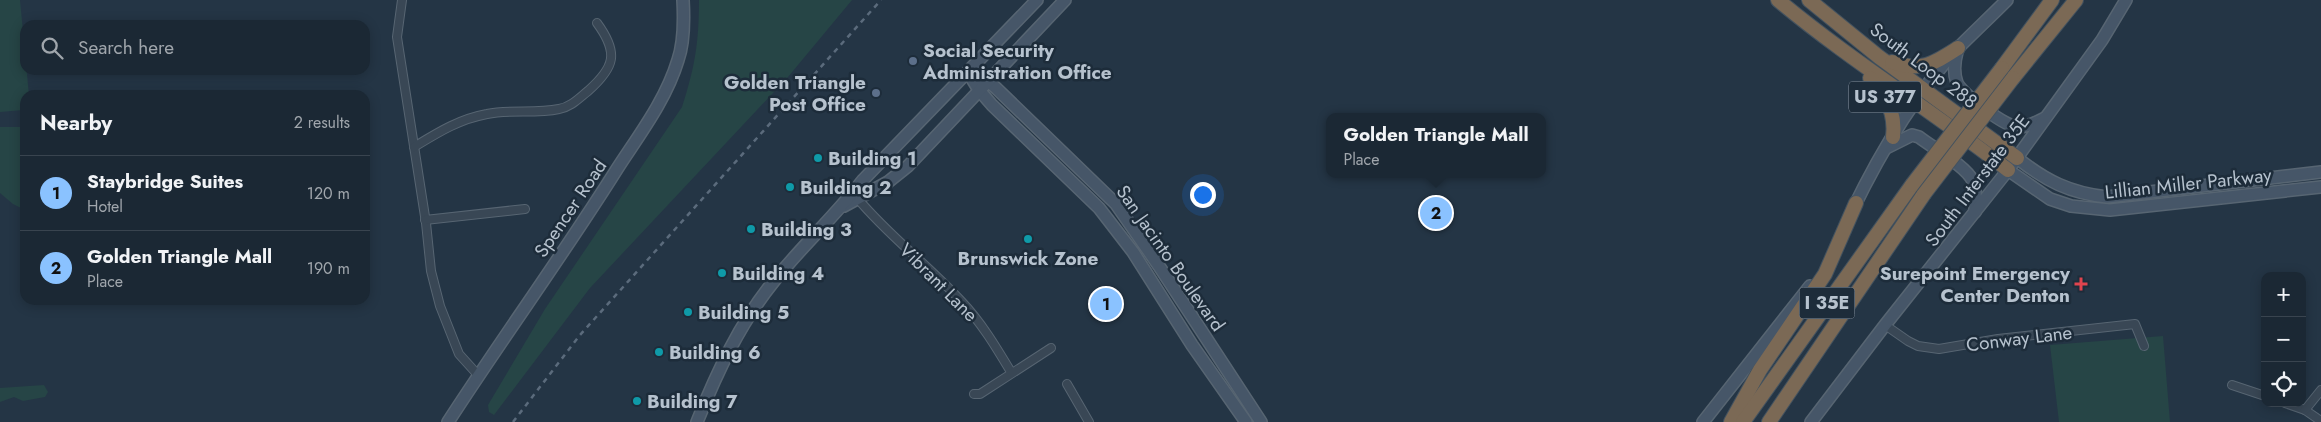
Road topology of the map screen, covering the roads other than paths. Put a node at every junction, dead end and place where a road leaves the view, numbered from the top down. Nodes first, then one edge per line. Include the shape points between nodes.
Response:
1 (402, 0) edge
2 (683, 0) edge
3 (1037, 0) edge
4 (1065, 0) edge
5 (1778, 0) edge
6 (1810, 0) edge
7 (2007, 0) edge
8 (2052, 0) edge
9 (2076, 0) edge
10 (2126, 0) edge
11 (597, 23) dead end
12 (1958, 48) junction
13 (1879, 57) junction
14 (1858, 64) junction
15 (968, 72) junction
16 (987, 80) junction
17 (979, 90) junction
18 (1924, 91) junction
19 (1915, 102) junction
20 (2045, 118) junction
21 (1893, 137) junction
22 (1056, 145) junction
23 (414, 147) junction
24 (1885, 150) junction
25 (1065, 154) junction
26 (2017, 158) junction
27 (1050, 159) junction
28 (2008, 170) junction
29 (2321, 172) edge
30 (2321, 187) edge
31 (2186, 188) junction
32 (858, 199) junction
33 (2190, 202) junction
34 (1856, 204) junction
35 (842, 206) junction
36 (525, 209) dead end
37 (1975, 212) junction
38 (425, 220) junction
39 (1189, 312) junction
40 (1177, 320) junction
41 (1885, 325) junction
42 (2144, 346) dead end
43 (1051, 348) dead end
44 (1011, 372) junction
45 (478, 375) junction
46 (1067, 384) dead end
47 (2232, 385) dead end
48 (2321, 390) edge
49 (974, 394) dead end
50 (2261, 395) edge
51 (2296, 407) edge
52 (2305, 410) junction
53 (1085, 421) edge
54 (2321, 421) edge
55 (448, 422) edge
56 (698, 422) edge
57 (1246, 422) edge
58 (1261, 422) edge
59 (1703, 422) edge
60 (1730, 422) edge
61 (1743, 422) edge
62 (1769, 422) edge
63 (1811, 422) edge

1 - 23 street via 396,37
2 - 45 main road, Spencer Road via 679,58 662,99 588,215
3 - 15 main road
4 - 16 main road
5 - 14 highway, South Loop 288
6 - 13 highway, South Loop 288
7 - 12 main road
8 - 61 highway, I 35E, bridge via 1912,185
9 - 62 highway, I 35E, bridge via 1924,194
10 - 20 main road, South Interstate 35E via 2102,40
11 - 23 street via 612,54 611,66 572,105 537,112 514,110 472,118 450,125
12 - 13 highway via 1937,62 1916,68
12 - 18 main road
12 - 20 main road via 1954,74 1962,90 2012,126 2025,127
13 - 18 highway, South Loop 288
14 - 19 highway, South Loop 288
14 - 21 highway, US 377 via 1890,104
15 - 16 main road, San Jacinto Boulevard
15 - 17 main road, San Jacinto Boulevard
15 - 35 main road via 863,180
16 - 17 main road
16 - 22 main road, San Jacinto Boulevard
17 - 27 main road, San Jacinto Boulevard
17 - 32 main road via 908,166
18 - 19 main road
18 - 26 highway, South Loop 288
19 - 21 main road
19 - 28 highway, South Loop 288 via 1962,133
20 - 26 main road, South Interstate 35E
21 - 24 main road, US 377
22 - 25 main road, San Jacinto Boulevard
22 - 27 main road
23 - 38 street
24 - 34 main road, US 377
24 - 37 main road via 1912,135 1919,137 1964,170 1973,181
25 - 27 main road
25 - 39 main road, San Jacinto Boulevard via 1116,204
26 - 28 main road, South Interstate 35E
26 - 31 main road, Lillian Miller Parkway via 2039,176 2085,195 2107,197
27 - 40 main road, San Jacinto Boulevard via 1099,208 1133,252
28 - 33 main road, Lillian Miller Parkway via 2050,199 2071,206 2122,210
28 - 37 main road, South Interstate 35E
29 - 31 main road, Lillian Miller Parkway
30 - 33 main road, Lillian Miller Parkway
31 - 33 main road
32 - 35 main road
32 - 44 street, Vibrant Lane via 961,301 983,327
34 - 59 main road via 1810,286
34 - 60 highway, US 377 via 1824,274 1760,370
35 - 56 main road via 796,255 748,317 724,360
36 - 38 street
37 - 41 main road, South Interstate 35E
38 - 45 street via 431,271 442,314 459,354
39 - 40 main road
39 - 58 main road, San Jacinto Boulevard
40 - 57 main road, San Jacinto Boulevard
41 - 42 street, Conway Lane via 1918,346 1939,349 2135,324
41 - 63 main road, South Interstate 35E
43 - 44 street
44 - 49 street via 980,394
45 - 55 main road, Spencer Road
46 - 53 street
47 - 50 street
48 - 52 street
51 - 52 street
52 - 54 street

